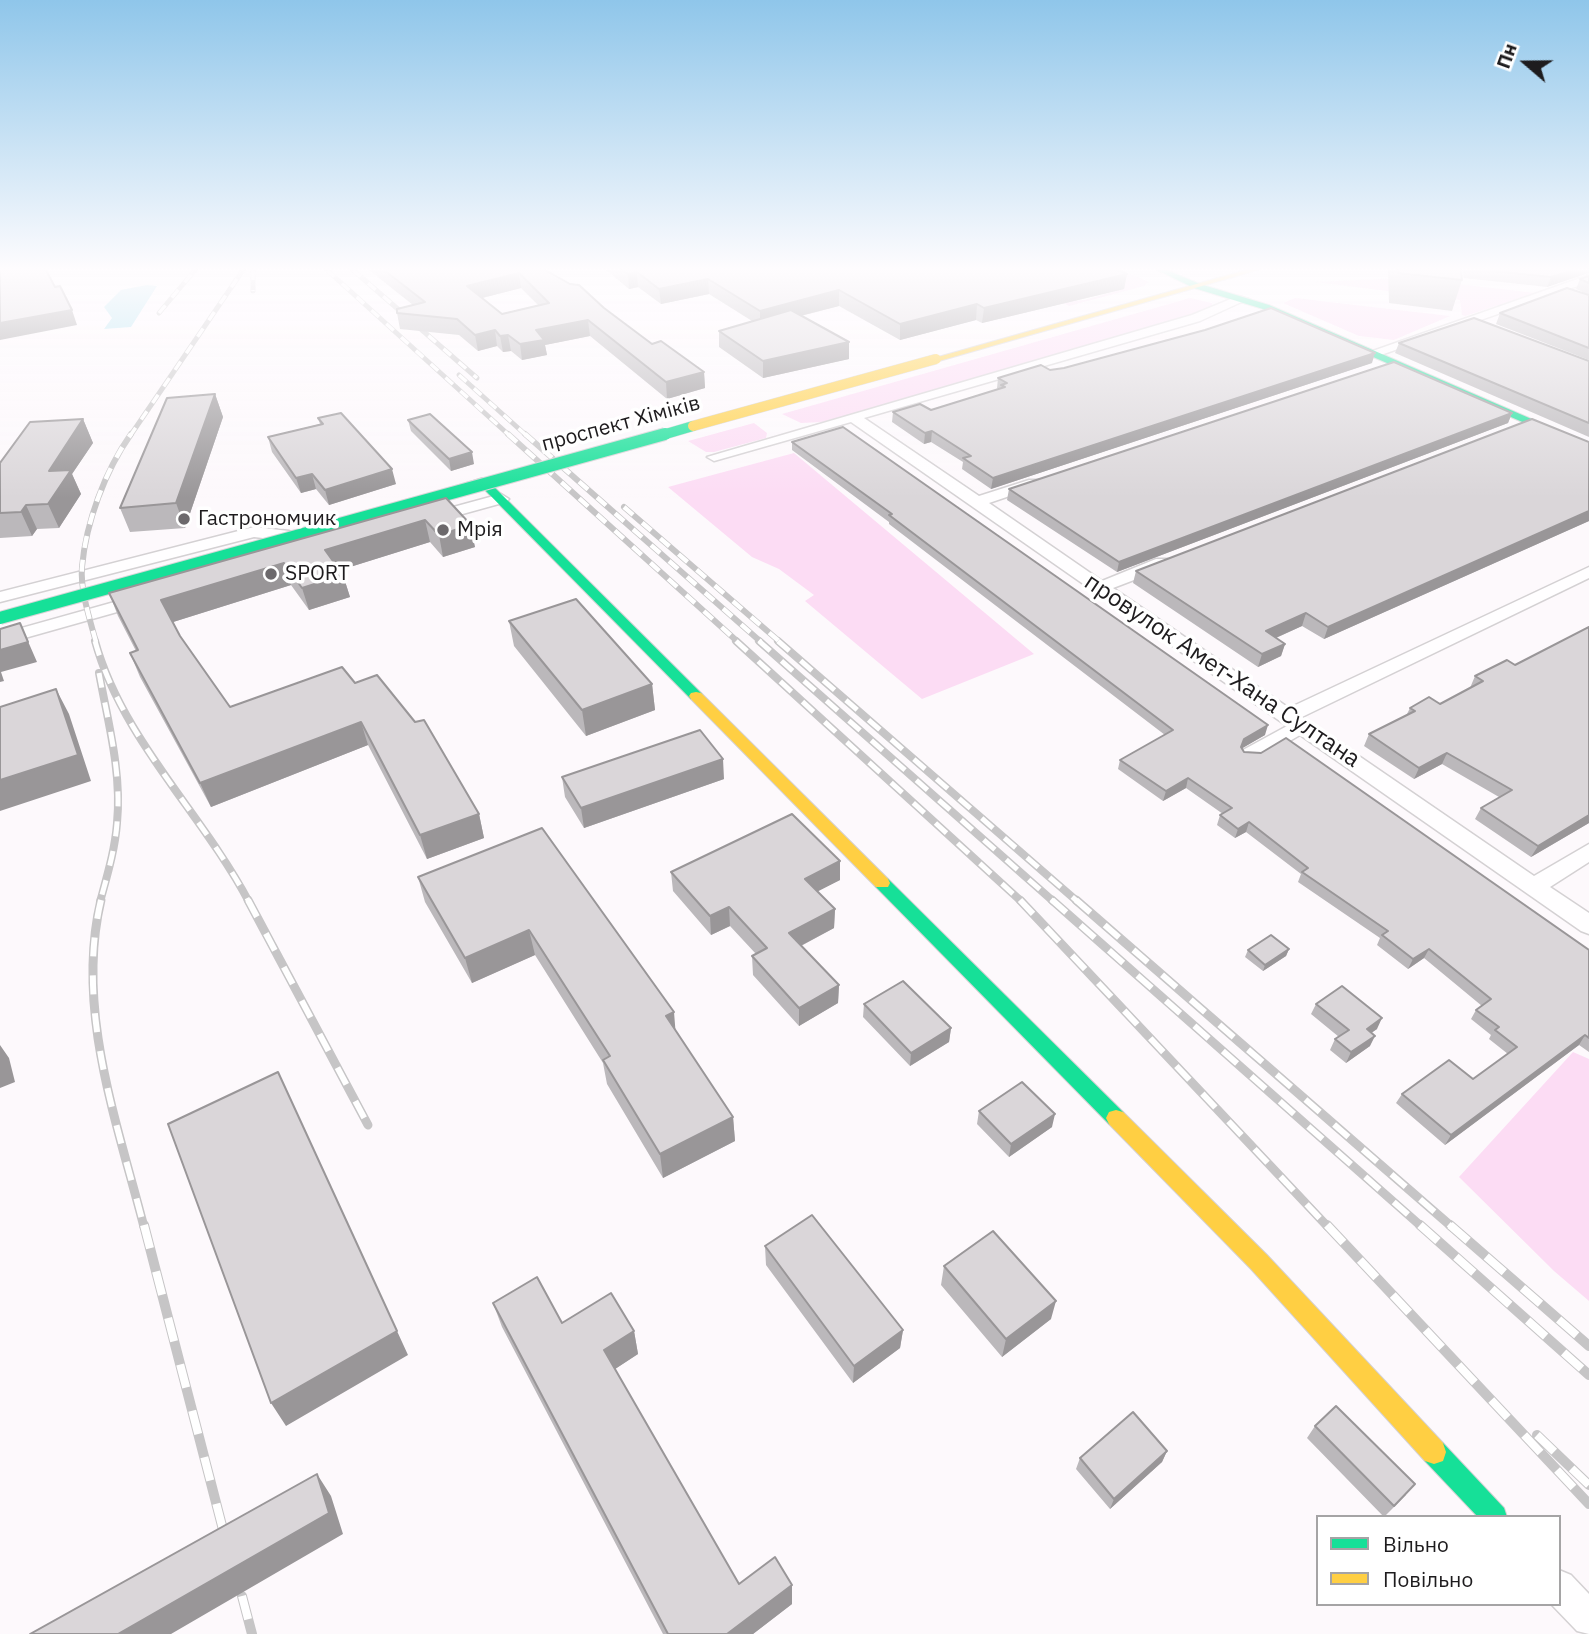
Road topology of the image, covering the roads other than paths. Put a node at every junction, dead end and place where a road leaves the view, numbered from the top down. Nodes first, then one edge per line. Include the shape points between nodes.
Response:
1 (982, 346) edge
2 (1100, 346) edge
3 (1357, 346) edge
4 (1396, 346) edge
5 (1373, 353) junction
6 (1396, 362) junction
7 (1371, 371) edge
8 (855, 418) junction
9 (1530, 422) junction
10 (1504, 432) edge
11 (1589, 448) edge
12 (714, 457) dead end
13 (1045, 480) edge
14 (424, 497) junction
15 (501, 499) junction
16 (979, 501) junction
17 (444, 514) junction
18 (410, 523) edge
19 (285, 535) junction
20 (346, 541) edge
21 (1177, 558) edge
22 (1589, 572) edge
23 (1099, 588) junction
24 (155, 596) edge
25 (0, 597) edge
26 (0, 618) edge
27 (0, 639) edge
28 (1296, 720) junction
29 (1250, 755) edge
30 (1589, 852) edge
31 (1534, 887) junction
32 (1589, 925) edge
33 (1493, 1515) edge
34 (1561, 1589) edge
35 (1589, 1619) edge

1 - 26 street, проспект Хіміків, bridge
2 - 8 street
3 - 5 street
4 - 5 street
5 - 6 street
6 - 7 street
6 - 9 street
8 - 12 street
8 - 16 street, провулок Амет-Хана Султана
9 - 10 street
9 - 11 street
13 - 16 street
14 - 15 street via 482,481
14 - 17 street
14 - 19 street
15 - 17 street
15 - 33 street via 1259,1262
16 - 23 street, провулок Амет-Хана Султана
17 - 18 street
19 - 20 street
19 - 25 street via 254,532
21 - 23 street
22 - 28 street
23 - 28 street, провулок Амет-Хана Султана
24 - 27 street
28 - 29 street
28 - 31 street, провулок Амет-Хана Султана
30 - 31 street
31 - 32 street, провулок Амет-Хана Султана
34 - 35 street

